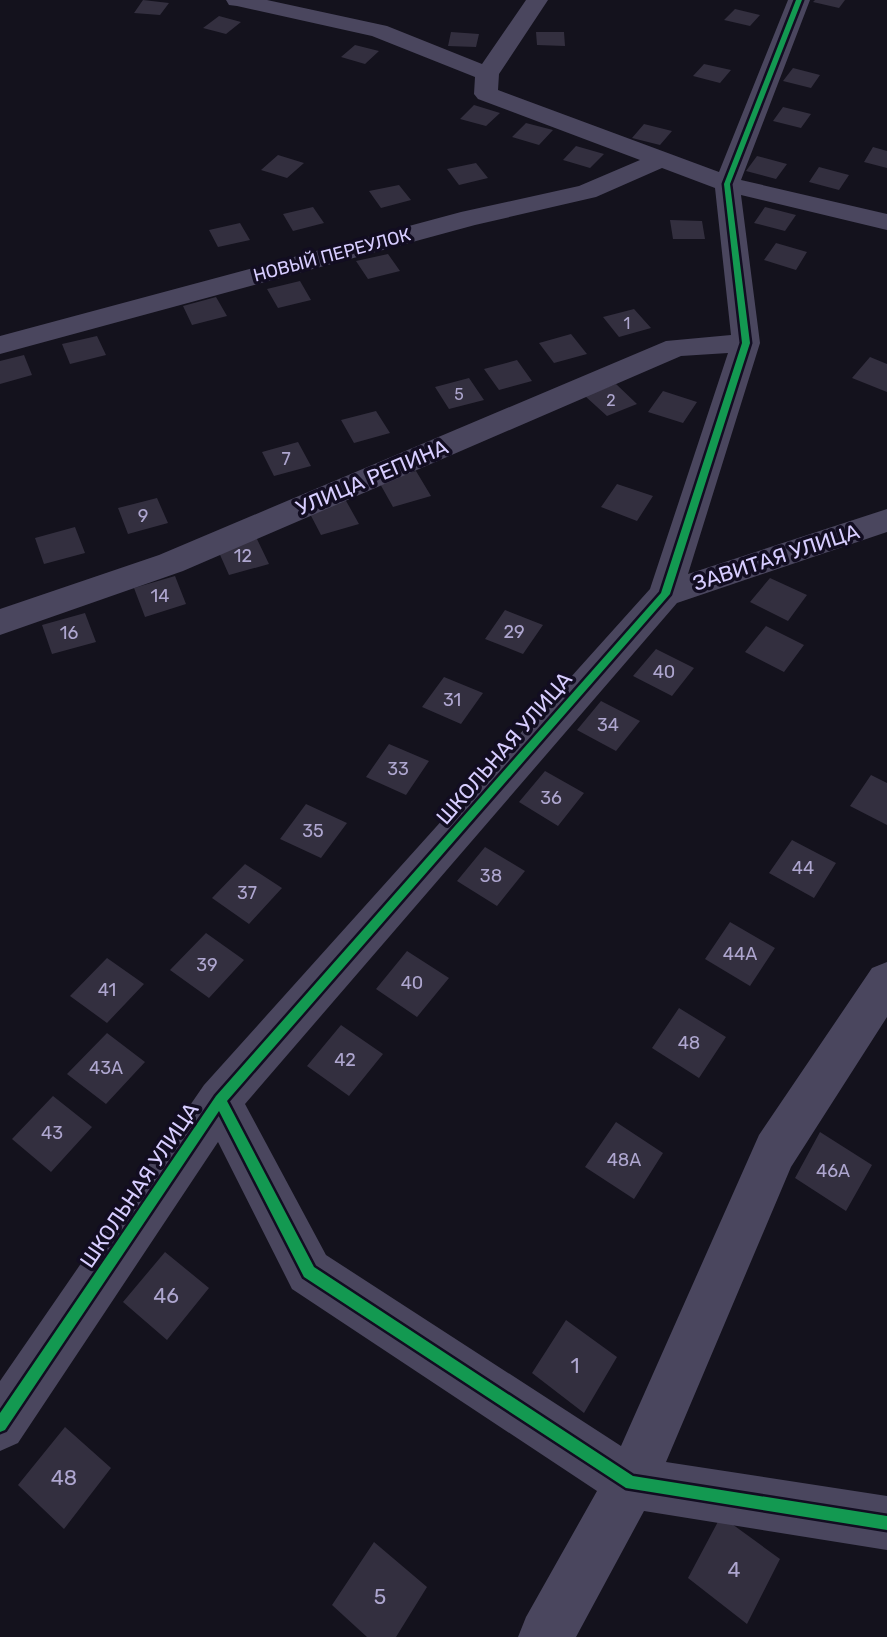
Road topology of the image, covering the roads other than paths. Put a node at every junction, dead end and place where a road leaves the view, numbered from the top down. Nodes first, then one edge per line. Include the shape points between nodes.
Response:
1 (237, 0) edge
2 (537, 0) edge
3 (799, 0) edge
4 (487, 74) junction
5 (661, 160) junction
6 (727, 184) junction
7 (887, 222) edge
8 (746, 343) junction
9 (0, 345) edge
10 (887, 520) edge
11 (665, 594) junction
12 (0, 622) edge
13 (887, 981) edge
14 (220, 1100) junction
15 (0, 1425) edge
16 (631, 1483) junction
17 (887, 1523) edge
18 (546, 1637) edge

1 - 4 street via 379,31
2 - 4 street
3 - 6 street, ШКОЛЬНАЯ УЛИЦА
4 - 5 street via 486,94
5 - 6 street
5 - 9 street, НОВЫЙ ПЕРЕУЛОК via 587,192 470,218
6 - 7 street
6 - 8 street, ШКОЛЬНАЯ УЛИЦА
8 - 11 street, ШКОЛЬНАЯ УЛИЦА
8 - 12 street, УЛИЦА РЕПИНА via 676,347 171,563
10 - 11 street, ЗАВИТАЯ УЛИЦА
11 - 14 street, ШКОЛЬНАЯ УЛИЦА
13 - 16 street via 775,1151
14 - 15 street, ШКОЛЬНАЯ УЛИЦА
14 - 16 street via 309,1272
16 - 17 street
16 - 18 street

